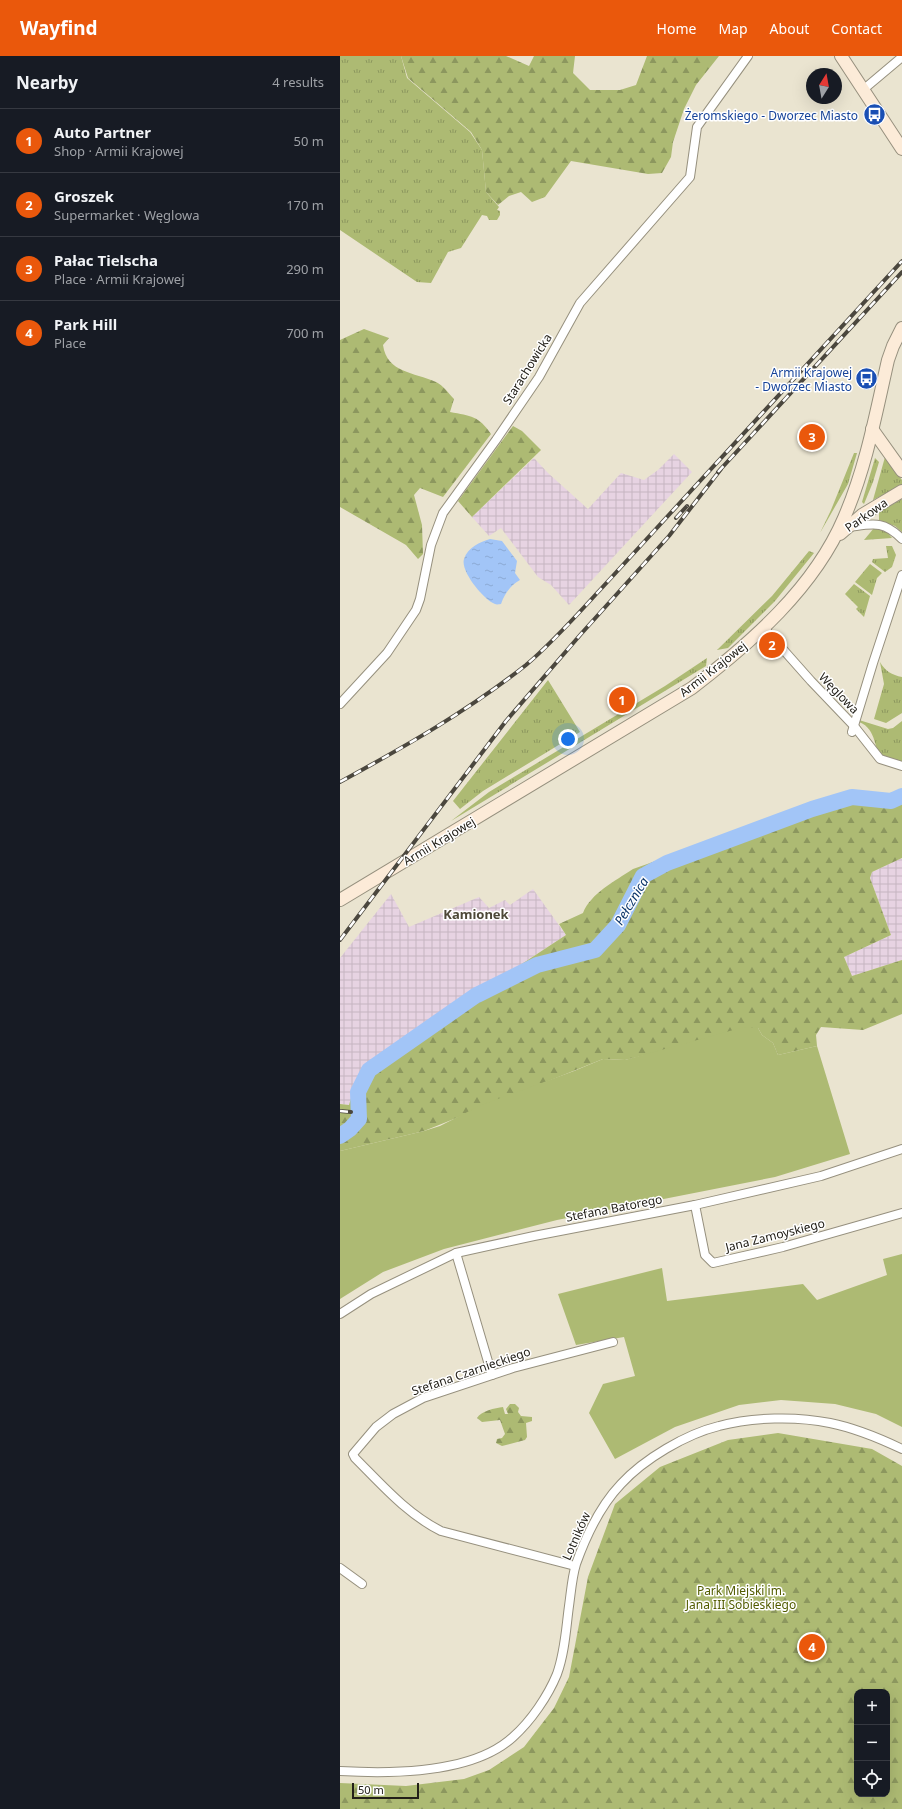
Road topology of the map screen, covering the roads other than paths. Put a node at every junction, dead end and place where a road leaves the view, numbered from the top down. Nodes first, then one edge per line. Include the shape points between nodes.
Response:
1 (748, 56) edge
2 (842, 56) edge
3 (902, 56) edge
4 (864, 89) junction
5 (902, 149) edge
6 (902, 328) edge
7 (872, 430) junction
8 (902, 471) edge
9 (902, 491) edge
10 (846, 527) junction
11 (902, 539) edge
12 (832, 542) junction
13 (902, 575) edge
14 (764, 628) junction
15 (340, 704) edge
16 (853, 729) junction
17 (902, 766) edge
18 (340, 900) edge
19 (902, 1149) edge
20 (695, 1205) junction
21 (902, 1213) edge
22 (456, 1253) junction
23 (341, 1312) edge
24 (613, 1342) dead end
25 (492, 1375) junction
26 (902, 1449) edge
27 (575, 1566) junction
28 (340, 1568) edge
29 (362, 1584) dead end
30 (340, 1771) edge

1 - 15 street, Starachowicka via 697,127 690,177 580,303 539,377 443,513 431,545 416,610 387,653
2 - 4 main road
3 - 4 street
4 - 5 main road
6 - 7 main road, Armii Krajowej via 888,360
7 - 8 main road
7 - 12 main road, Armii Krajowej via 855,490
9 - 10 main road, Parkowa
10 - 11 street via 872,524 882,526 892,529
10 - 12 main road, Parkowa
12 - 14 main road, Armii Krajowej via 809,576
13 - 16 street
14 - 16 street, Węglowa
14 - 18 main road, Armii Krajowej via 692,688
16 - 17 street, Węglowa via 880,759
19 - 20 street, Stefana Batorego via 821,1176
20 - 21 street, Jana Zamoyskiego via 705,1255 713,1262 783,1247
20 - 22 street, Stefana Batorego
22 - 23 street, Stefana Batorego via 371,1294
22 - 25 street
24 - 25 street, Stefana Czarnieckiego
25 - 27 street, Stefana Czarnieckiego via 423,1398 405,1407 376,1427 353,1454 409,1511 428,1525 441,1531
26 - 27 street, Lotników via 876,1437 829,1423 764,1420 719,1426 667,1449 620,1484 596,1518
27 - 30 street, Lotników via 564,1646 557,1674 546,1695 512,1739 475,1758 445,1767 400,1772
28 - 29 street

